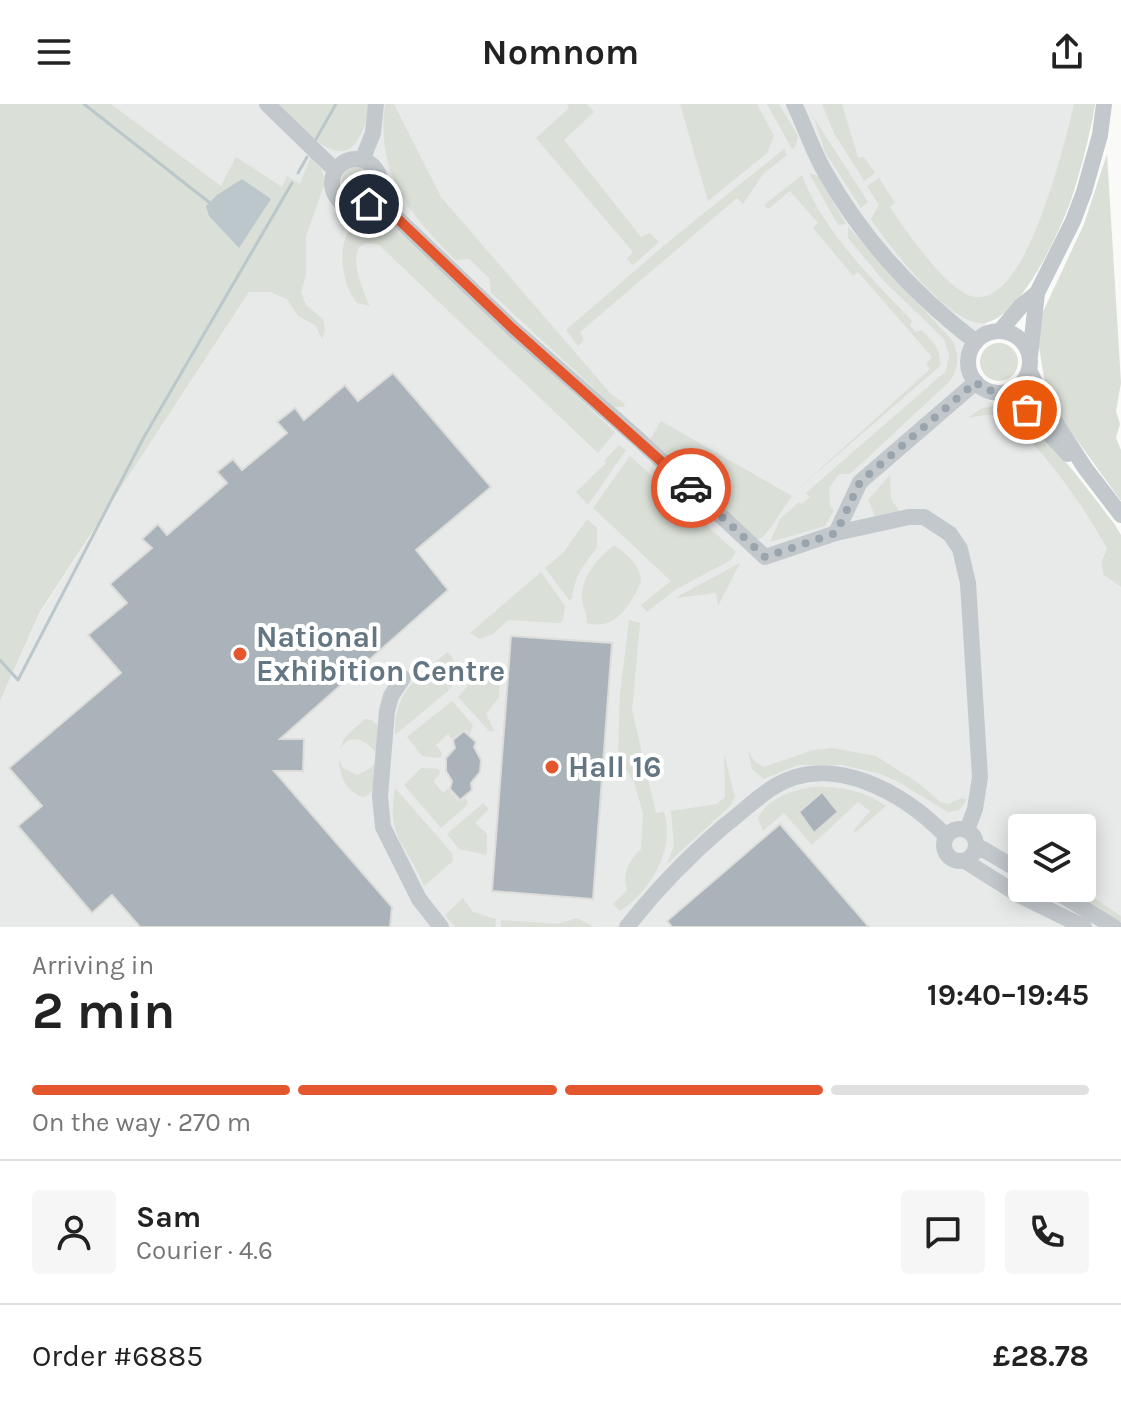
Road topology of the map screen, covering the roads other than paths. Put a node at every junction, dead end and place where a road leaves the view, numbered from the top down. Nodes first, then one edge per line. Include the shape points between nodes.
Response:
1 (267, 104) edge
2 (376, 104) edge
3 (794, 104) edge
4 (1104, 104) edge
5 (363, 158) junction
6 (335, 170) junction
7 (376, 198) junction
8 (1037, 293) junction
9 (1000, 331) junction
10 (976, 342) junction
11 (1030, 363) junction
12 (976, 382) junction
13 (1002, 393) junction
14 (1085, 468) junction
15 (1121, 515) edge
16 (836, 533) junction
17 (403, 678) dead end
18 (946, 836) junction
19 (972, 838) junction
20 (965, 861) junction
21 (1008, 862) edge
22 (1073, 902) edge
23 (441, 927) edge
24 (627, 927) edge
25 (1084, 927) edge
26 (1114, 927) edge

1 - 6 street
2 - 5 street
3 - 10 street via 850,212 942,317
4 - 8 street via 1084,192
5 - 6 street via 343,162
5 - 7 street via 380,176
6 - 7 street via 333,191 342,203 360,207
7 - 16 street via 765,557
8 - 9 street
8 - 11 street
9 - 10 street
9 - 11 street via 1016,336 1027,348
10 - 12 street via 968,362
11 - 13 street via 1024,381
11 - 14 street via 1052,417
12 - 13 street
12 - 16 street via 860,482
13 - 14 street via 1027,410
14 - 15 street
16 - 19 street via 924,517 950,534 960,549 968,583 980,777
17 - 23 street via 387,711 380,812 419,899
18 - 19 street via 953,830
18 - 20 street via 947,856
18 - 24 street via 905,801 862,780 797,778 772,787 707,841
19 - 20 street via 973,855
19 - 21 street
20 - 25 street
22 - 26 street

